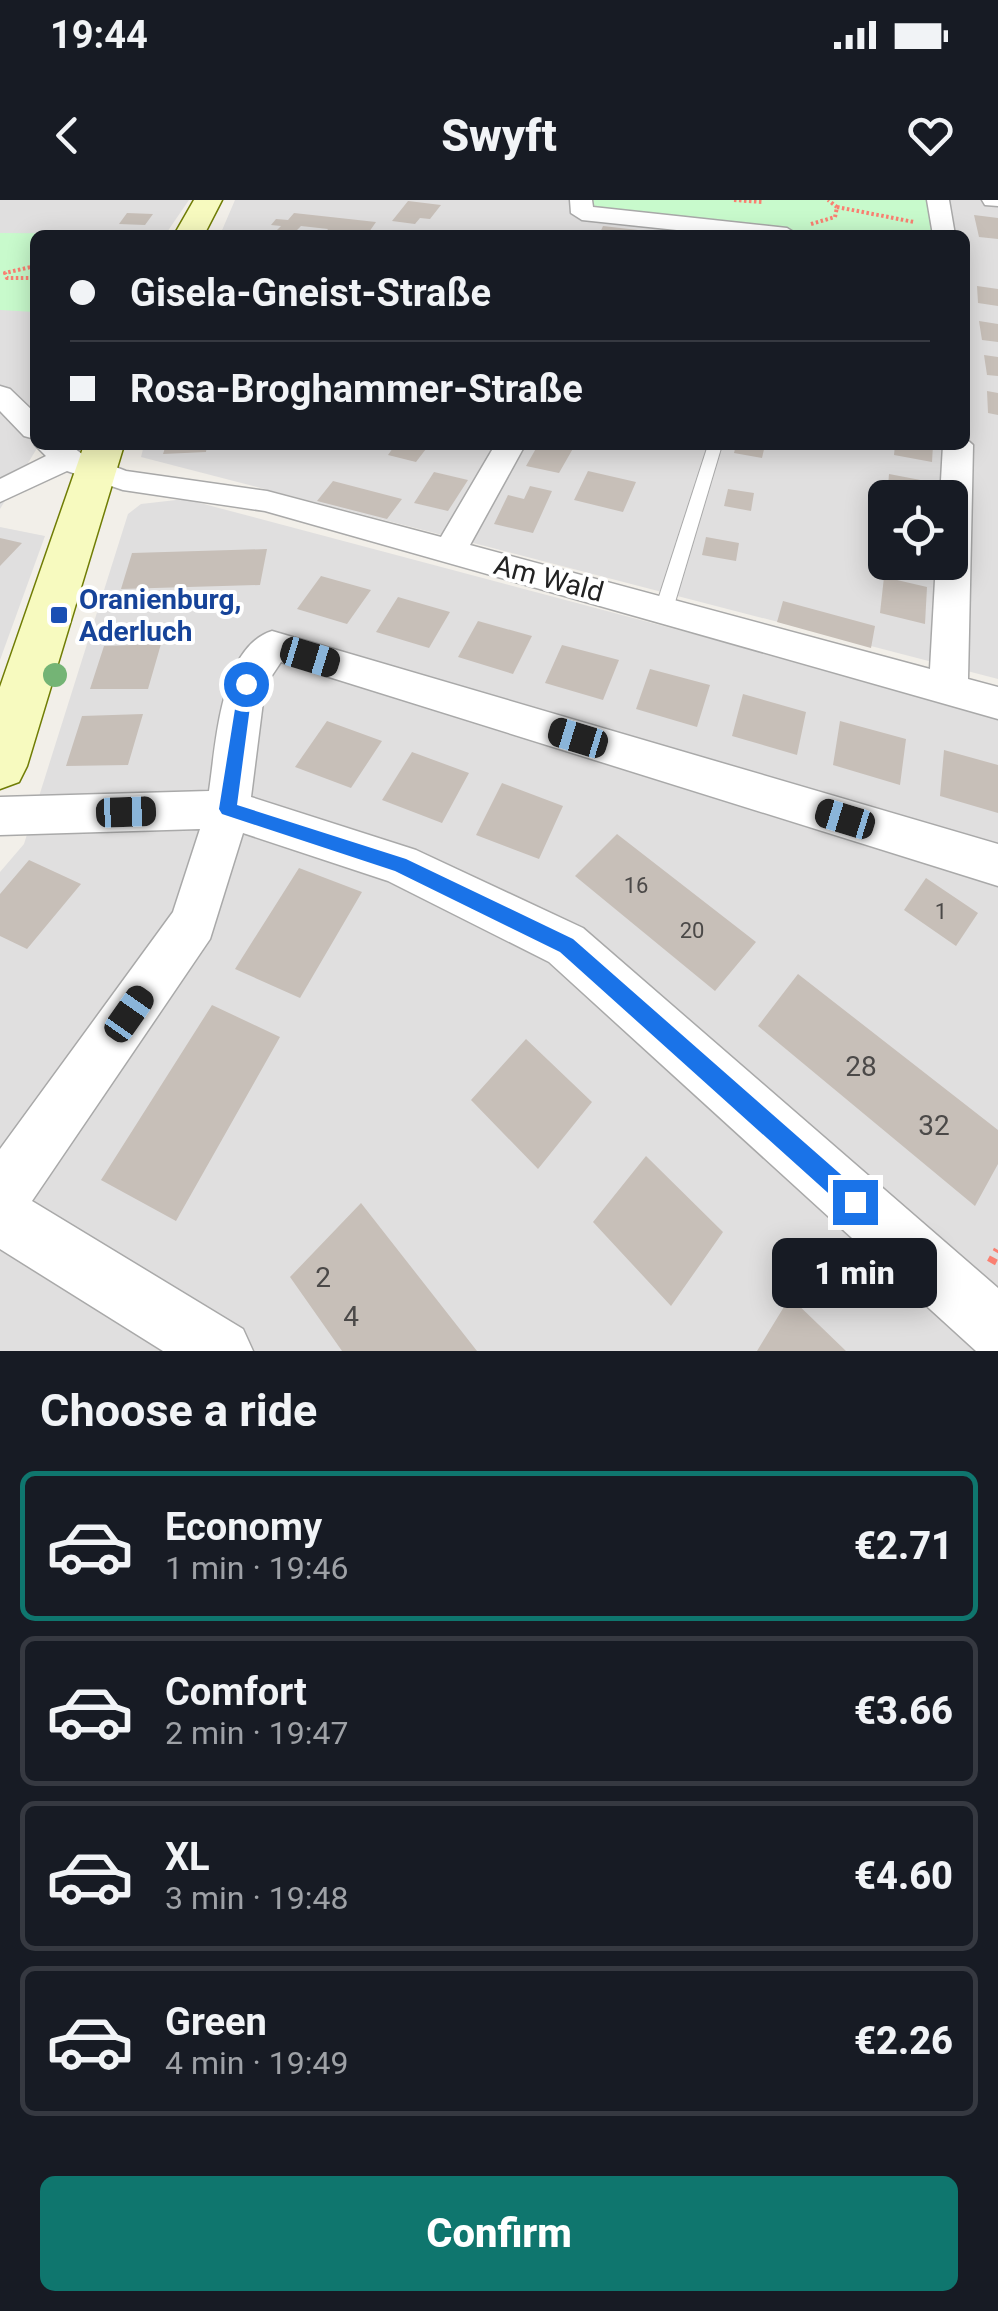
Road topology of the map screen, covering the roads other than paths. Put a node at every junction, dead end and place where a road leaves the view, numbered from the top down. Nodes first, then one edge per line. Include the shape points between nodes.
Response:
1 (208, 200) edge
2 (938, 200) edge
3 (582, 216) edge
4 (192, 230) edge
5 (733, 230) edge
6 (943, 230) edge
7 (0, 395) edge
8 (30, 425) edge
9 (507, 450) edge
10 (713, 450) edge
11 (958, 450) edge
12 (79, 455) edge
13 (0, 492) edge
14 (450, 552) junction
15 (664, 609) junction
16 (948, 689) junction
17 (998, 703) edge
18 (0, 766) edge
19 (228, 809) junction
20 (0, 816) edge
21 (998, 865) edge
22 (0, 1197) edge
23 (0, 1215) edge
24 (998, 1329) edge
25 (220, 1351) edge

1 - 4 street
2 - 6 street
3 - 5 street
7 - 8 street
9 - 14 street
10 - 15 lane
11 - 16 street
12 - 13 street
12 - 14 street, Am Wald via 126,482 266,501
12 - 18 street
14 - 15 street, Am Wald
15 - 16 street, Am Wald
16 - 17 street, Am Wald
19 - 20 street
19 - 21 street via 246,684 272,645
19 - 22 street via 193,923
19 - 24 street via 400,864 566,945
23 - 25 street

